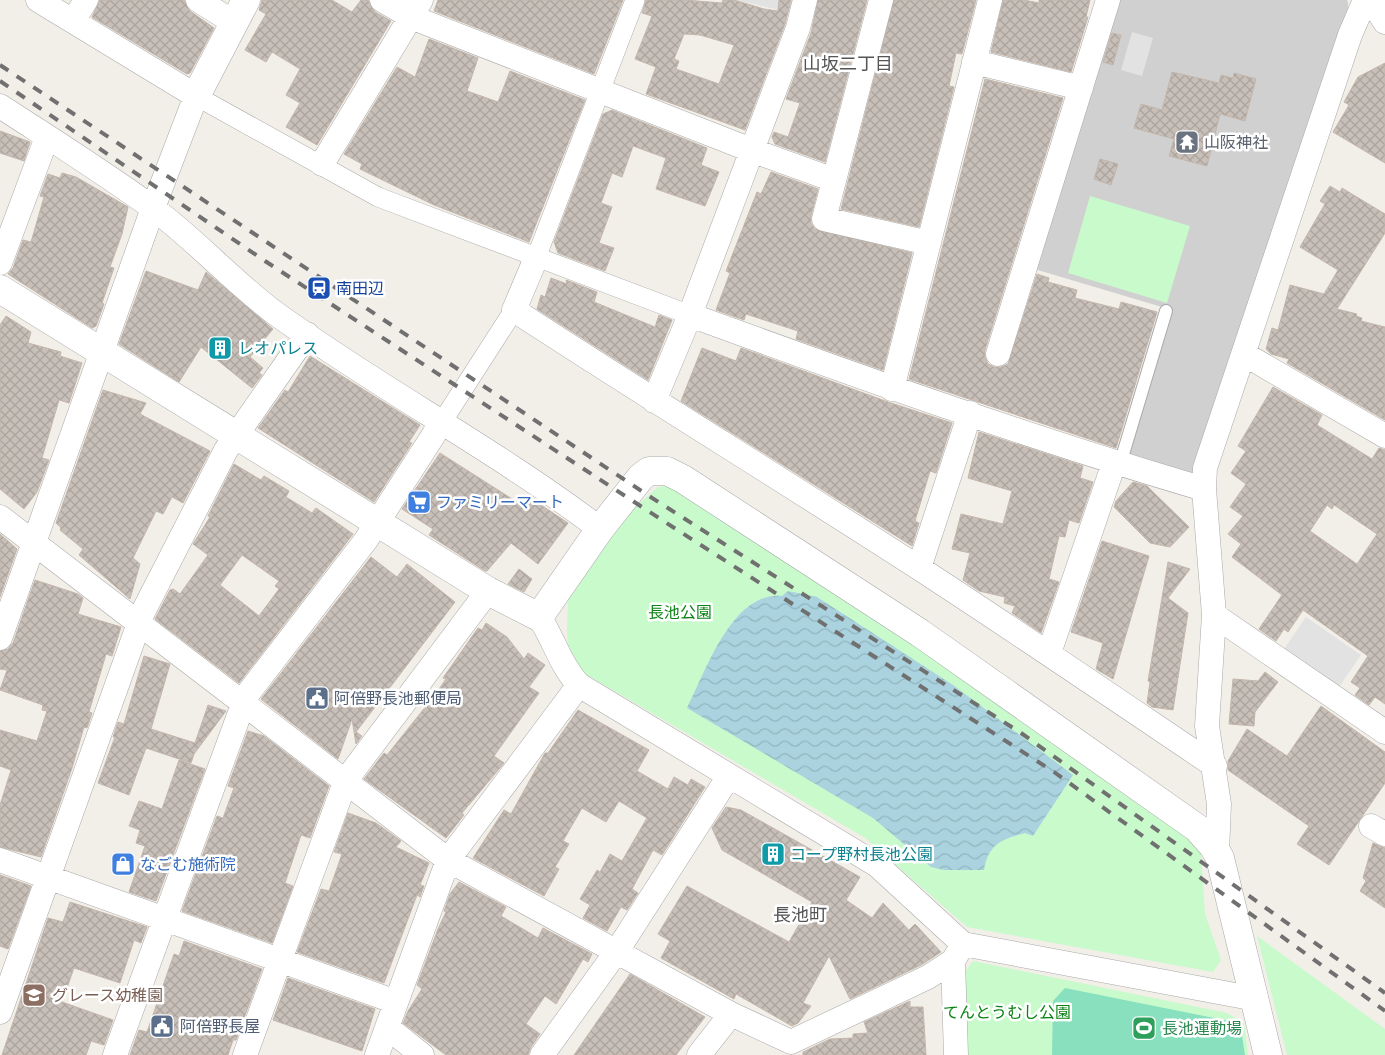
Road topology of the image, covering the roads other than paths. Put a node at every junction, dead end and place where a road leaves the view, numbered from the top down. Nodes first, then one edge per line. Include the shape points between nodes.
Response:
1 (38, 0) edge
2 (86, 0) edge
3 (198, 0) edge
4 (382, 0) edge
5 (635, 0) edge
6 (805, 0) edge
7 (881, 0) edge
8 (990, 0) edge
9 (1108, 0) edge
10 (1365, 0) edge
11 (1371, 0) edge
12 (416, 8) edge
13 (239, 11) edge
14 (73, 21) junction
15 (1385, 22) edge
16 (974, 62) junction
17 (1081, 88) junction
18 (599, 91) junction
19 (196, 96) junction
20 (0, 106) edge
21 (47, 137) junction
22 (751, 150) junction
23 (322, 164) junction
24 (834, 180) junction
25 (153, 208) junction
26 (929, 243) junction
27 (536, 258) junction
28 (0, 264) edge
29 (0, 289) edge
30 (514, 310) junction
31 (1166, 311) dead end
32 (690, 315) junction
33 (308, 334) junction
34 (102, 352) junction
35 (998, 354) dead end
36 (1244, 354) junction
37 (892, 389) junction
38 (654, 401) junction
39 (970, 413) junction
40 (442, 422) junction
41 (235, 434) junction
42 (1385, 436) edge
43 (1114, 463) junction
44 (1204, 489) junction
45 (0, 516) edge
46 (378, 522) junction
47 (600, 529) junction
48 (34, 542) junction
49 (919, 568) junction
50 (488, 591) junction
51 (1214, 615) junction
52 (539, 617) junction
53 (139, 622) junction
54 (0, 638) edge
55 (1049, 653) junction
56 (579, 686) junction
57 (243, 704) junction
58 (1385, 732) edge
59 (1214, 766) junction
60 (729, 776) junction
61 (346, 780) junction
62 (1216, 852) junction
63 (0, 860) edge
64 (448, 860) junction
65 (48, 877) junction
66 (164, 919) junction
67 (617, 951) junction
68 (958, 953) junction
69 (278, 960) junction
70 (1256, 999) junction
71 (396, 1002) junction
72 (0, 1012) edge
73 (731, 1014) junction
74 (387, 1027) junction
75 (791, 1049) edge
76 (115, 1055) edge
77 (245, 1055) edge
78 (377, 1055) edge
79 (422, 1055) edge
80 (542, 1055) edge
81 (699, 1055) edge
82 (956, 1055) edge
83 (1268, 1055) edge

1 - 14 street
2 - 14 street
3 - 13 street
4 - 12 street
5 - 18 street
6 - 22 street via 798,28
7 - 24 street
8 - 16 street
9 - 17 street
10 - 36 street via 1350,35
11 - 15 street
12 - 18 street
12 - 23 street
13 - 19 street
14 - 19 street
16 - 17 street
16 - 26 street
17 - 35 street
18 - 22 street
18 - 27 street
19 - 23 street
19 - 25 street
20 - 21 street
21 - 25 street
21 - 28 street
22 - 24 street
22 - 32 street
23 - 27 street via 378,197
24 - 26 street via 824,219
25 - 33 street via 204,248 244,288
25 - 34 street
26 - 37 street
27 - 30 street
27 - 32 street
29 - 34 street
30 - 38 street
30 - 40 street
31 - 43 lane via 1123,454
32 - 37 street
32 - 38 street
33 - 40 street
33 - 41 street
34 - 41 street
34 - 48 street
36 - 42 street
36 - 44 street via 1205,468
37 - 39 street
38 - 49 street
39 - 43 street
39 - 49 street
40 - 46 street
40 - 47 street
41 - 46 street
41 - 53 street
43 - 44 street
43 - 55 street
44 - 51 street
45 - 48 street
46 - 50 street
46 - 57 street
47 - 52 street
47 - 62 street via 649,471 667,471 683,479 920,633 1197,828
48 - 53 street
48 - 54 street
49 - 55 street
50 - 52 street
50 - 61 street
51 - 58 street
51 - 59 street via 1207,726
52 - 56 street via 551,634 568,674
53 - 57 street
53 - 65 street
55 - 59 street
56 - 60 street
56 - 64 street
57 - 61 street
57 - 66 street
59 - 62 street via 1220,804
60 - 67 street
60 - 68 street via 878,865
61 - 64 street
61 - 69 street
62 - 70 street
63 - 65 street
64 - 67 street
64 - 71 street
65 - 66 street
65 - 72 street
66 - 69 street
66 - 76 street
67 - 73 street
67 - 80 street
68 - 70 street
68 - 75 street via 928,977
68 - 82 street
69 - 71 street
69 - 77 street
70 - 83 street
71 - 74 street
73 - 75 street
73 - 81 street
74 - 78 street
74 - 79 street

